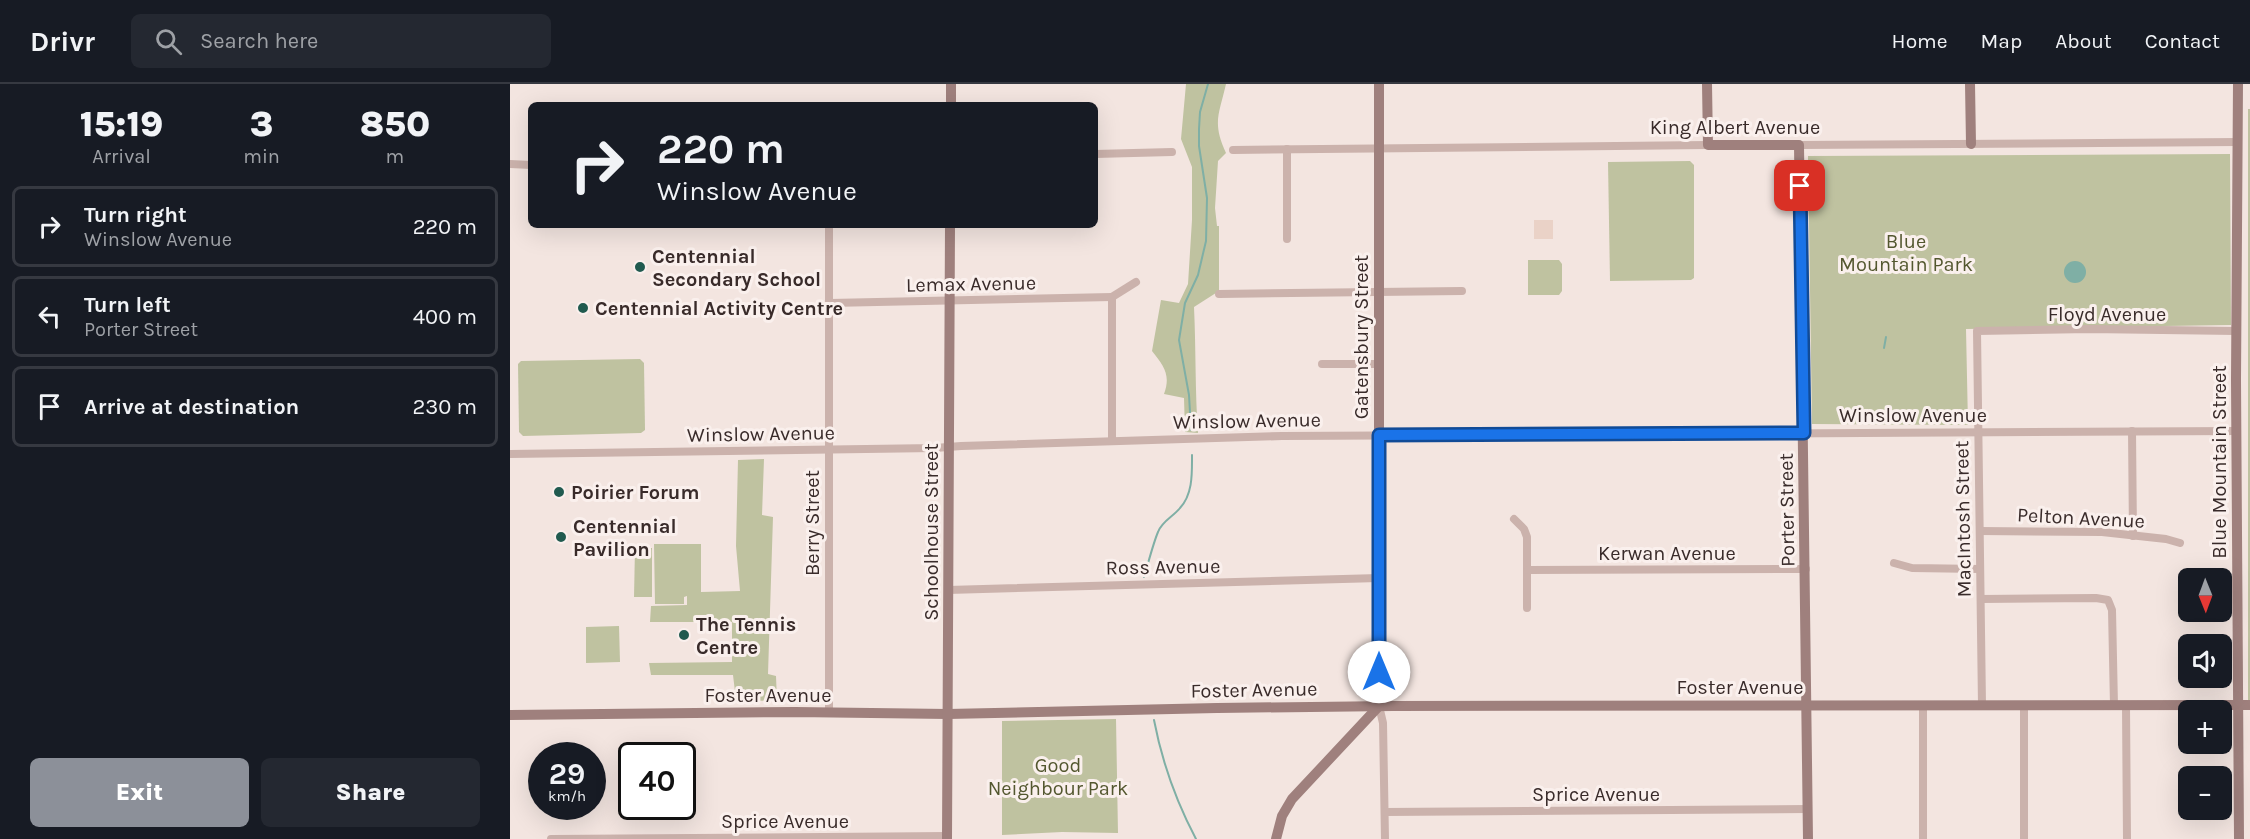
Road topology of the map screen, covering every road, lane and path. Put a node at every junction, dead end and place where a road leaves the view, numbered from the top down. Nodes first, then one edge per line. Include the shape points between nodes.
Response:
1 (951, 84) edge
2 (1379, 84) edge
3 (1707, 84) edge
4 (1970, 84) edge
5 (2238, 84) edge
6 (951, 102) edge
7 (2238, 142) junction
8 (1971, 144) junction
9 (1708, 145) junction
10 (1799, 145) junction
11 (1380, 147) junction
12 (1287, 148) junction
13 (1233, 150) dead end
14 (1172, 152) dead end
15 (1098, 154) edge
16 (510, 165) edge
17 (528, 165) edge
18 (829, 228) edge
19 (950, 228) edge
20 (1287, 238) dead end
21 (1136, 282) dead end
22 (1462, 291) dead end
23 (1379, 292) junction
24 (1219, 294) dead end
25 (1112, 297) junction
26 (951, 302) junction
27 (830, 303) junction
28 (1977, 331) joint
29 (2236, 331) junction
30 (1322, 364) dead end
31 (1379, 364) junction
32 (1978, 431) junction
33 (2132, 431) junction
34 (2236, 431) junction
35 (1804, 433) junction
36 (1379, 435) junction
37 (1112, 441) junction
38 (949, 447) junction
39 (828, 450) junction
40 (510, 454) edge
41 (1514, 519) dead end
42 (1980, 531) junction
43 (2133, 536) junction
44 (2180, 543) dead end
45 (1894, 563) dead end
46 (1806, 569) junction
47 (1980, 569) junction
48 (1528, 570) junction
49 (1379, 578) junction
50 (948, 590) junction
51 (1981, 599) junction
52 (1527, 608) dead end
53 (1808, 705) junction
54 (1923, 705) junction
55 (1982, 705) junction
56 (2245, 705) edge
57 (1379, 706) junction
58 (2024, 706) junction
59 (2120, 706) junction
60 (829, 712) junction
61 (948, 714) junction
62 (510, 715) edge
63 (1808, 809) junction
64 (1385, 812) junction
65 (947, 837) edge
66 (551, 839) edge
67 (1276, 839) edge
68 (1385, 839) edge
69 (1808, 839) edge
70 (1923, 839) edge
71 (2024, 839) edge
72 (2127, 839) edge
73 (2239, 839) edge

1 - 6 street
2 - 11 street, Gatensbury Street
3 - 9 street
4 - 8 street
5 - 7 street, Blue Mountain Street
7 - 8 street, King Albert Avenue
7 - 29 street, Blue Mountain Street
8 - 10 street, King Albert Avenue
9 - 10 street, King Albert Avenue
9 - 11 street, King Albert Avenue
10 - 35 street, Porter Street
11 - 12 street, King Albert Avenue
11 - 23 street, Gatensbury Street
12 - 13 street, King Albert Avenue
12 - 20 street
14 - 15 street
16 - 17 street
18 - 27 street, Berry Street
19 - 26 street, Schoolhouse Street
21 - 25 street
22 - 23 street
23 - 24 street
23 - 31 street, Gatensbury Street
25 - 26 street, Lemax Avenue
25 - 37 street
26 - 27 street, Lemax Avenue
26 - 38 street, Schoolhouse Street
27 - 39 street, Berry Street
28 - 29 street, Floyd Avenue
28 - 32 street, MacIntosh Street
29 - 34 street, Blue Mountain Street
30 - 31 street
31 - 36 street, Gatensbury Street
32 - 33 street, Winslow Avenue
32 - 35 street, Winslow Avenue
32 - 42 street, MacIntosh Street
33 - 34 street, Winslow Avenue
33 - 43 street
34 - 56 street, Blue Mountain Street
35 - 36 street, Winslow Avenue
35 - 46 street, Porter Street
36 - 37 street, Winslow Avenue
36 - 49 street, Gatensbury Street
37 - 38 street, Winslow Avenue
38 - 39 street, Winslow Avenue
38 - 50 street, Schoolhouse Street
39 - 40 street, Winslow Avenue
39 - 60 street, Berry Street
41 - 48 street via 1527,537
42 - 43 street, Pelton Avenue
42 - 47 street, MacIntosh Street
43 - 44 street, Pelton Avenue
45 - 47 street via 1912,568
46 - 48 street, Kerwan Avenue
46 - 53 street, Porter Street
47 - 51 street, MacIntosh Street
48 - 52 street
49 - 50 street, Ross Avenue
49 - 57 street, Gatensbury Street
50 - 61 street, Schoolhouse Street
51 - 55 street, MacIntosh Street
51 - 59 street via 2108,600
53 - 54 street, Foster Avenue
53 - 57 street, Foster Avenue
53 - 63 street, Porter Street
54 - 55 street, Foster Avenue
54 - 70 street
55 - 58 street, Foster Avenue
56 - 59 street, Foster Avenue
56 - 73 street, Blue Mountain Street
57 - 61 street, Foster Avenue
57 - 64 street via 1383,723
57 - 67 street via 1292,800 1282,816
58 - 59 street, Foster Avenue
58 - 71 street
59 - 72 street
60 - 61 street, Foster Avenue
60 - 62 street, Foster Avenue
61 - 65 street, Schoolhouse Street
63 - 64 street, Sprice Avenue
63 - 69 street, Porter Street
64 - 68 street
65 - 66 street, Sprice Avenue

